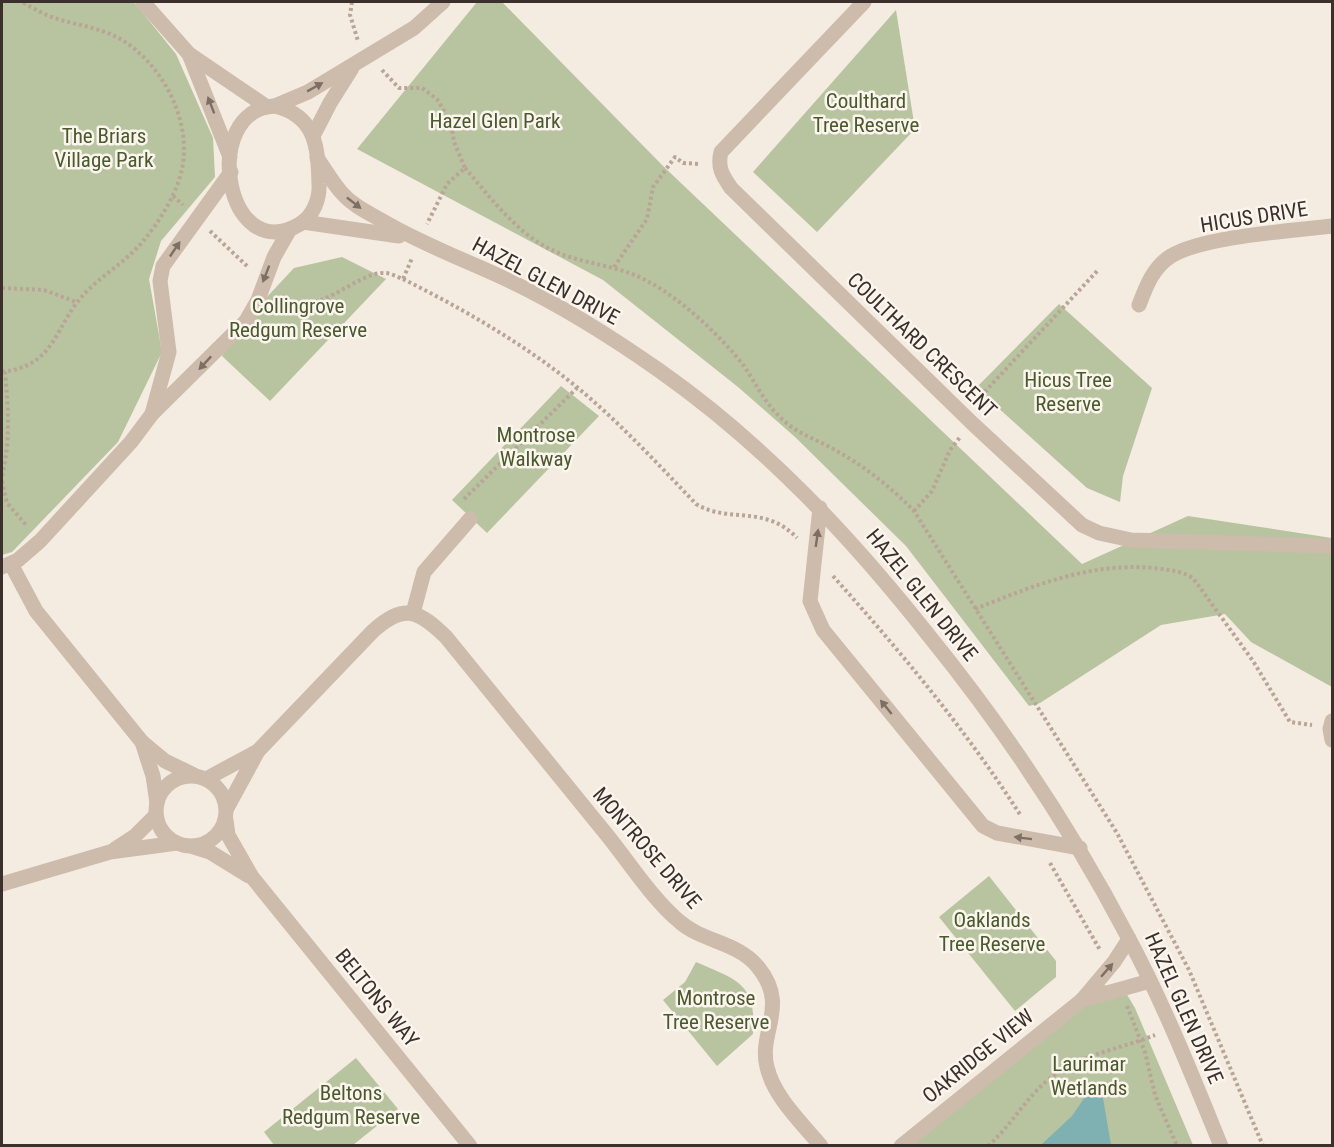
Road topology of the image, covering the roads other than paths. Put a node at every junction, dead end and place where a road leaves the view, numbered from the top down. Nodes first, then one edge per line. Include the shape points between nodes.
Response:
1 (143, 2) edge
2 (443, 2) edge
3 (864, 2) edge
4 (189, 54) junction
5 (354, 66) junction
6 (271, 106) junction
7 (313, 136) junction
8 (318, 158) junction
9 (231, 165) junction
10 (297, 226) junction
11 (1332, 226) edge
12 (410, 238) junction
13 (1139, 305) dead end
14 (152, 414) junction
15 (820, 508) junction
16 (470, 519) dead end
17 (1332, 546) edge
18 (6, 566) edge
19 (413, 613) junction
20 (1331, 722) edge
21 (1332, 740) edge
22 (142, 742) junction
23 (258, 752) junction
24 (200, 777) junction
25 (157, 809) junction
26 (226, 814) junction
27 (182, 844) junction
28 (1080, 848) junction
29 (110, 852) junction
30 (252, 877) junction
31 (2, 884) edge
32 (1130, 939) junction
33 (1150, 981) junction
34 (1082, 1000) junction
35 (470, 1146) edge
36 (820, 1146) edge
37 (901, 1146) edge
38 (1221, 1146) edge

1 - 4 street
2 - 5 street via 414,28
3 - 17 street, COULTHARD CRESCENT via 721,152 718,163 731,188 1069,514 1099,533 1131,540
4 - 6 street
9 -> 4 street
6 -> 5 street
5 - 7 street
6 - 7 street via 291,110 305,121
6 - 9 street via 243,119 238,126
7 - 8 street
8 - 10 street via 320,188 316,204
8 -> 12 street, HAZEL GLEN DRIVE via 340,191 355,205
9 - 10 street via 234,195 245,218 266,230
14 -> 9 street via 169,352 160,281 163,266
10 - 12 street, HAZEL GLEN DRIVE
10 -> 14 street via 274,256 246,321
11 - 13 street, HICUS DRIVE via 1203,244 1170,257 1149,278
12 - 15 street, HAZEL GLEN DRIVE via 512,282 629,350 757,447
14 - 18 street via 40,541
15 - 28 street, HAZEL GLEN DRIVE via 953,665
28 -> 15 street via 997,833 983,826 823,630 810,601
16 - 19 street via 424,572
18 - 22 street via 36,611
19 - 23 street via 404,612 384,621
19 - 36 street, MONTROSE DRIVE via 430,621 446,638 680,923 745,955 758,967 773,999 766,1066 788,1106
20 - 21 street
22 - 24 street via 165,761
22 - 25 street via 153,776
23 - 24 street
23 - 26 street
24 - 25 street via 184,776 167,785
24 - 26 street via 216,786
25 - 27 street via 167,836
25 - 29 street via 135,836
26 - 27 street via 222,829 208,842
26 - 30 street, BELTONS WAY via 228,835
27 - 29 street
27 - 30 street, BELTONS WAY via 210,852
28 - 32 street, HAZEL GLEN DRIVE
29 - 31 street
30 - 35 street, BELTONS WAY
32 - 33 street, HAZEL GLEN DRIVE
34 -> 32 street
33 - 34 street
33 - 38 street, HAZEL GLEN DRIVE
34 - 37 street, OAKRIDGE VIEW

